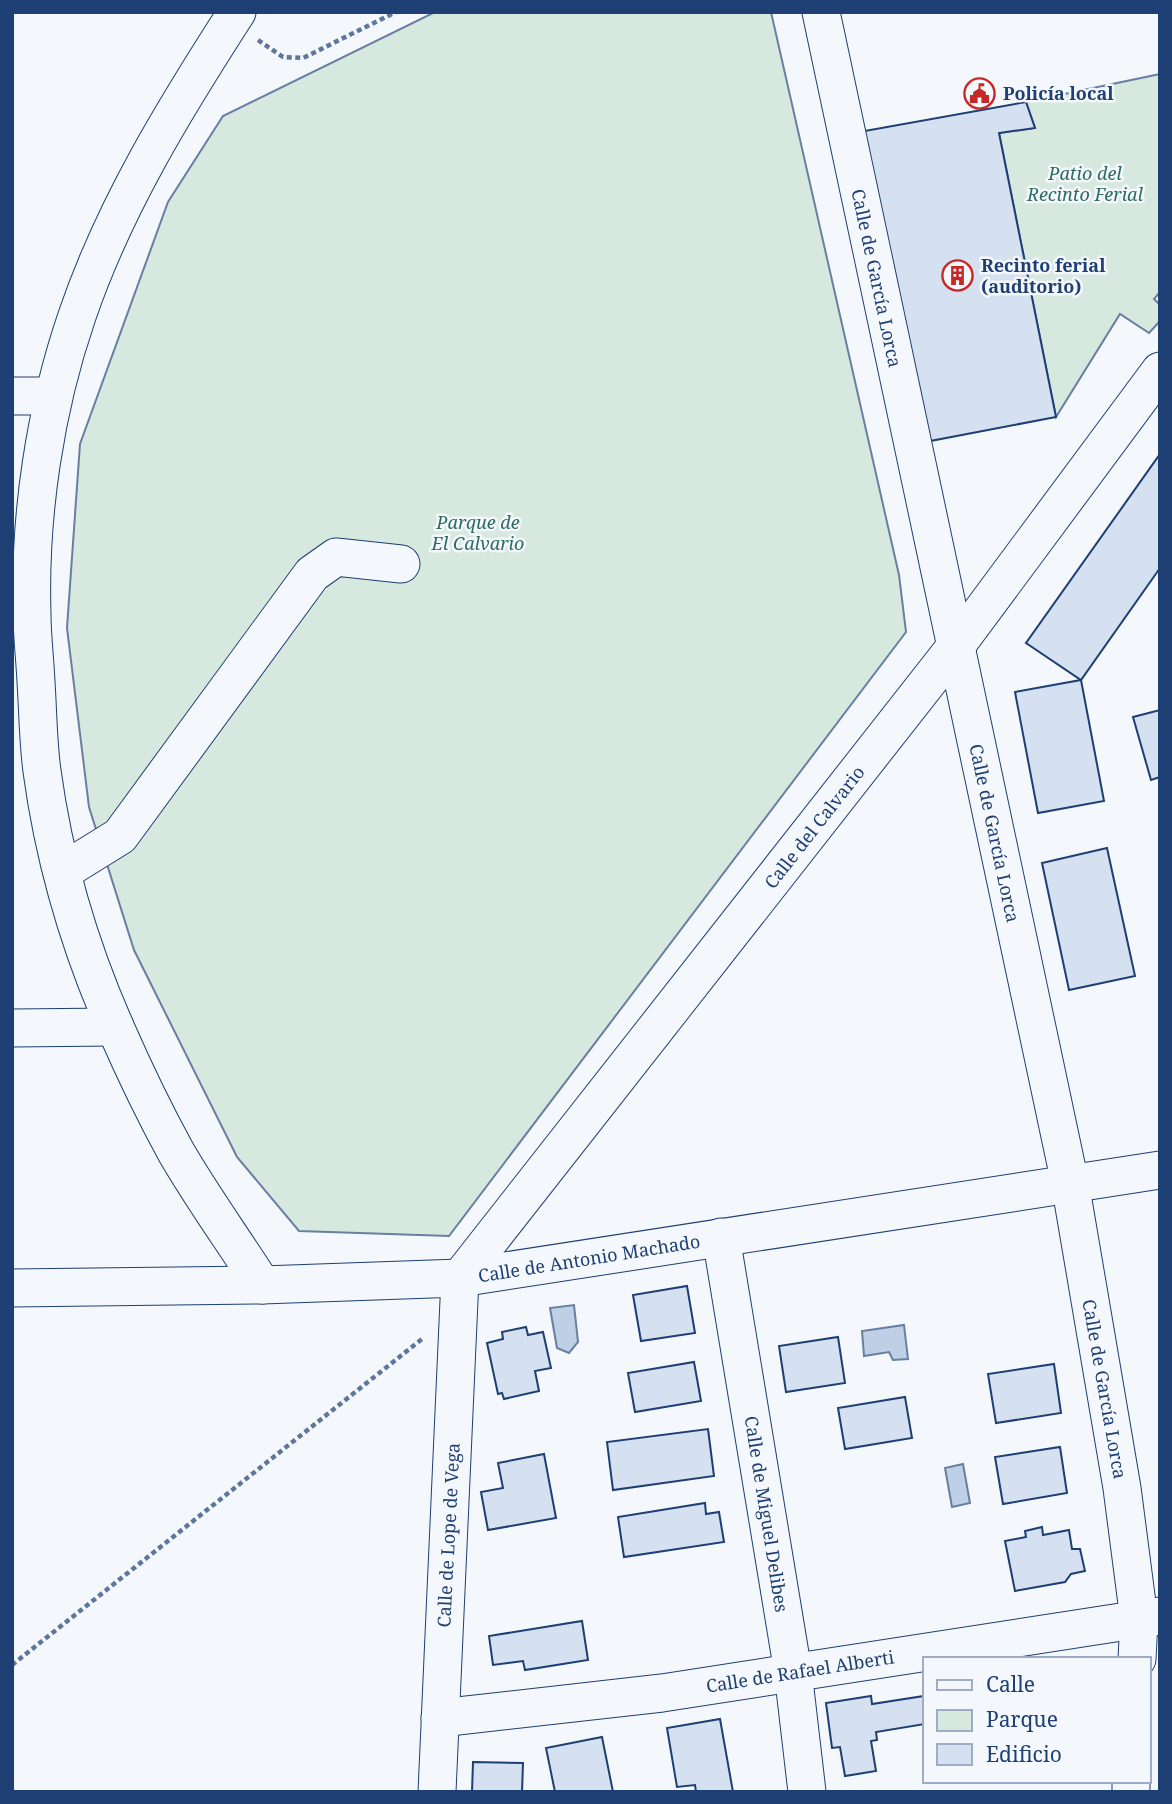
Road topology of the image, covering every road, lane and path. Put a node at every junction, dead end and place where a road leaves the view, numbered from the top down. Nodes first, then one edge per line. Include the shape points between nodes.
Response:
1 (396, 12) edge
2 (821, 12) edge
3 (234, 17) edge
4 (1160, 371) edge
5 (12, 396) edge
6 (53, 396) junction
7 (401, 564) dead end
8 (956, 646) junction
9 (27, 769) edge
10 (62, 872) junction
11 (115, 1027) junction
12 (12, 1028) edge
13 (1160, 1170) edge
14 (1070, 1183) junction
15 (721, 1237) junction
16 (262, 1285) junction
17 (12, 1288) edge
18 (459, 1294) junction
19 (1149, 1618) edge
20 (1138, 1657) edge
21 (12, 1665) edge
22 (793, 1672) junction
23 (440, 1718) junction
24 (437, 1792) edge
25 (807, 1792) edge

1 - 3 path via 303,58 283,57
2 - 8 street, Calle de García Lorca
3 - 6 street via 160,136 117,217 77,314
4 - 8 street, Calle del Calvario
5 - 6 street
6 - 9 street via 35,529
7 - 10 street via 336,557 312,574 120,836
8 - 14 street, Calle de García Lorca
8 - 18 street, Calle del Calvario
9 - 10 street
10 - 11 street
11 - 12 street
11 - 16 street via 177,1154
13 - 14 street, Calle de Antonio Machado
14 - 15 street, Calle de Antonio Machado
14 - 19 street, Calle de García Lorca
15 - 18 street, Calle de Antonio Machado
15 - 22 street, Calle de Miguel Delibes
16 - 17 street, Calle de Antonio Machado
16 - 18 street, Calle de Antonio Machado
18 - 21 path
18 - 23 street, Calle de Lope de Vega
19 - 20 street, Calle de García Lorca
19 - 22 street, Calle de Rafael Alberti
22 - 23 street, Calle de Rafael Alberti via 662,1693
22 - 25 street, Calle de Miguel Delibes
23 - 24 street, Calle de Lope de Vega

